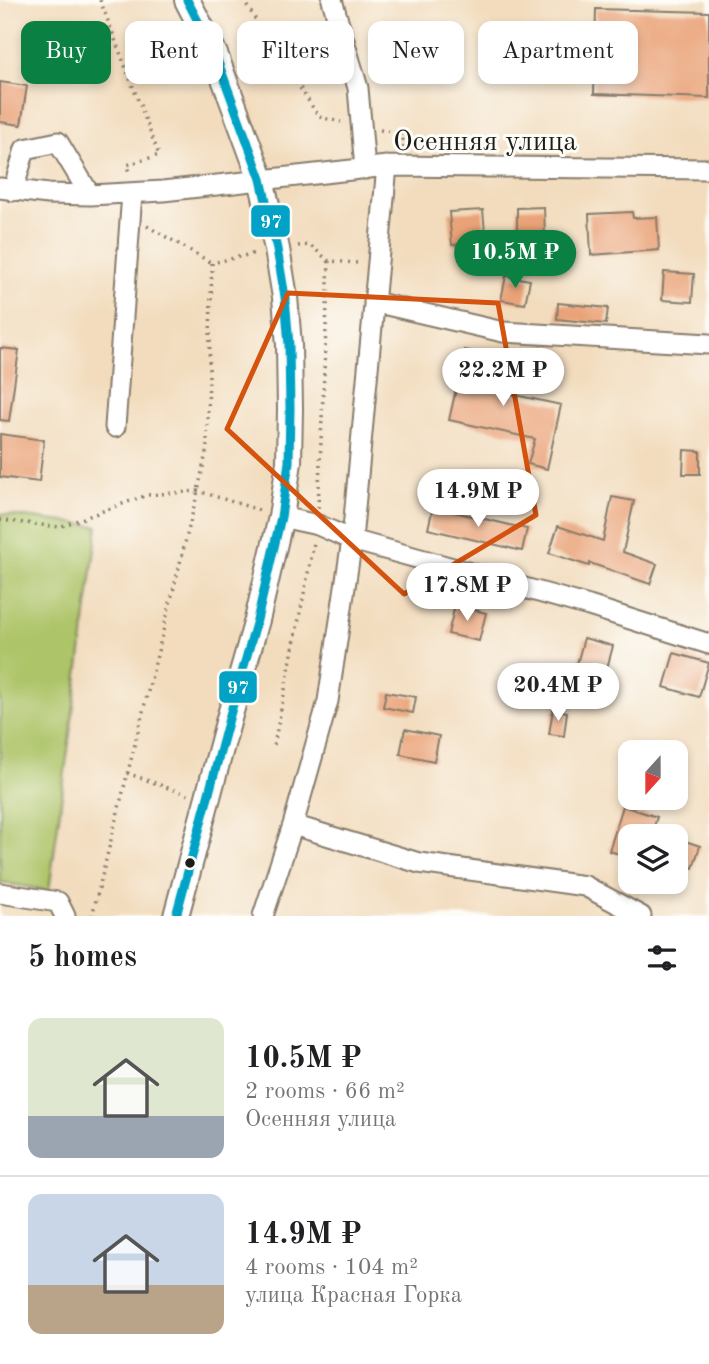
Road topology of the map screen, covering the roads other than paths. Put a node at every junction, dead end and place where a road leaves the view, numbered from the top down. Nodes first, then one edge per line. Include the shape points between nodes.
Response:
1 (187, 0) edge
2 (333, 1) edge
3 (395, 166) junction
4 (365, 169) junction
5 (709, 169) edge
6 (261, 179) junction
7 (7, 189) edge
8 (132, 192) junction
9 (90, 195) junction
10 (374, 302) junction
11 (709, 344) edge
12 (115, 427) dead end
13 (281, 517) junction
14 (352, 540) junction
15 (709, 644) edge
16 (293, 825) junction
17 (0, 893) edge
18 (65, 916) edge
19 (176, 916) edge
20 (263, 916) edge
21 (641, 916) edge

1 - 6 main road via 215,54
2 - 4 street via 358,88
3 - 4 street, Осенняя улица
3 - 5 street, Осенняя улица
3 - 10 street
4 - 6 street, Осенняя улица
6 - 8 street, Осенняя улица
6 - 13 main road via 285,297 289,345 289,462
7 - 9 street, Осенняя улица
7 - 9 street via 25,149 58,142
8 - 9 street, Осенняя улица
8 - 12 street
10 - 11 street via 503,332
10 - 14 street
13 - 14 street via 318,525
13 - 19 main road
14 - 15 street
14 - 16 street via 328,701
16 - 20 street
16 - 21 street via 419,863 585,886
17 - 18 street via 58,902

